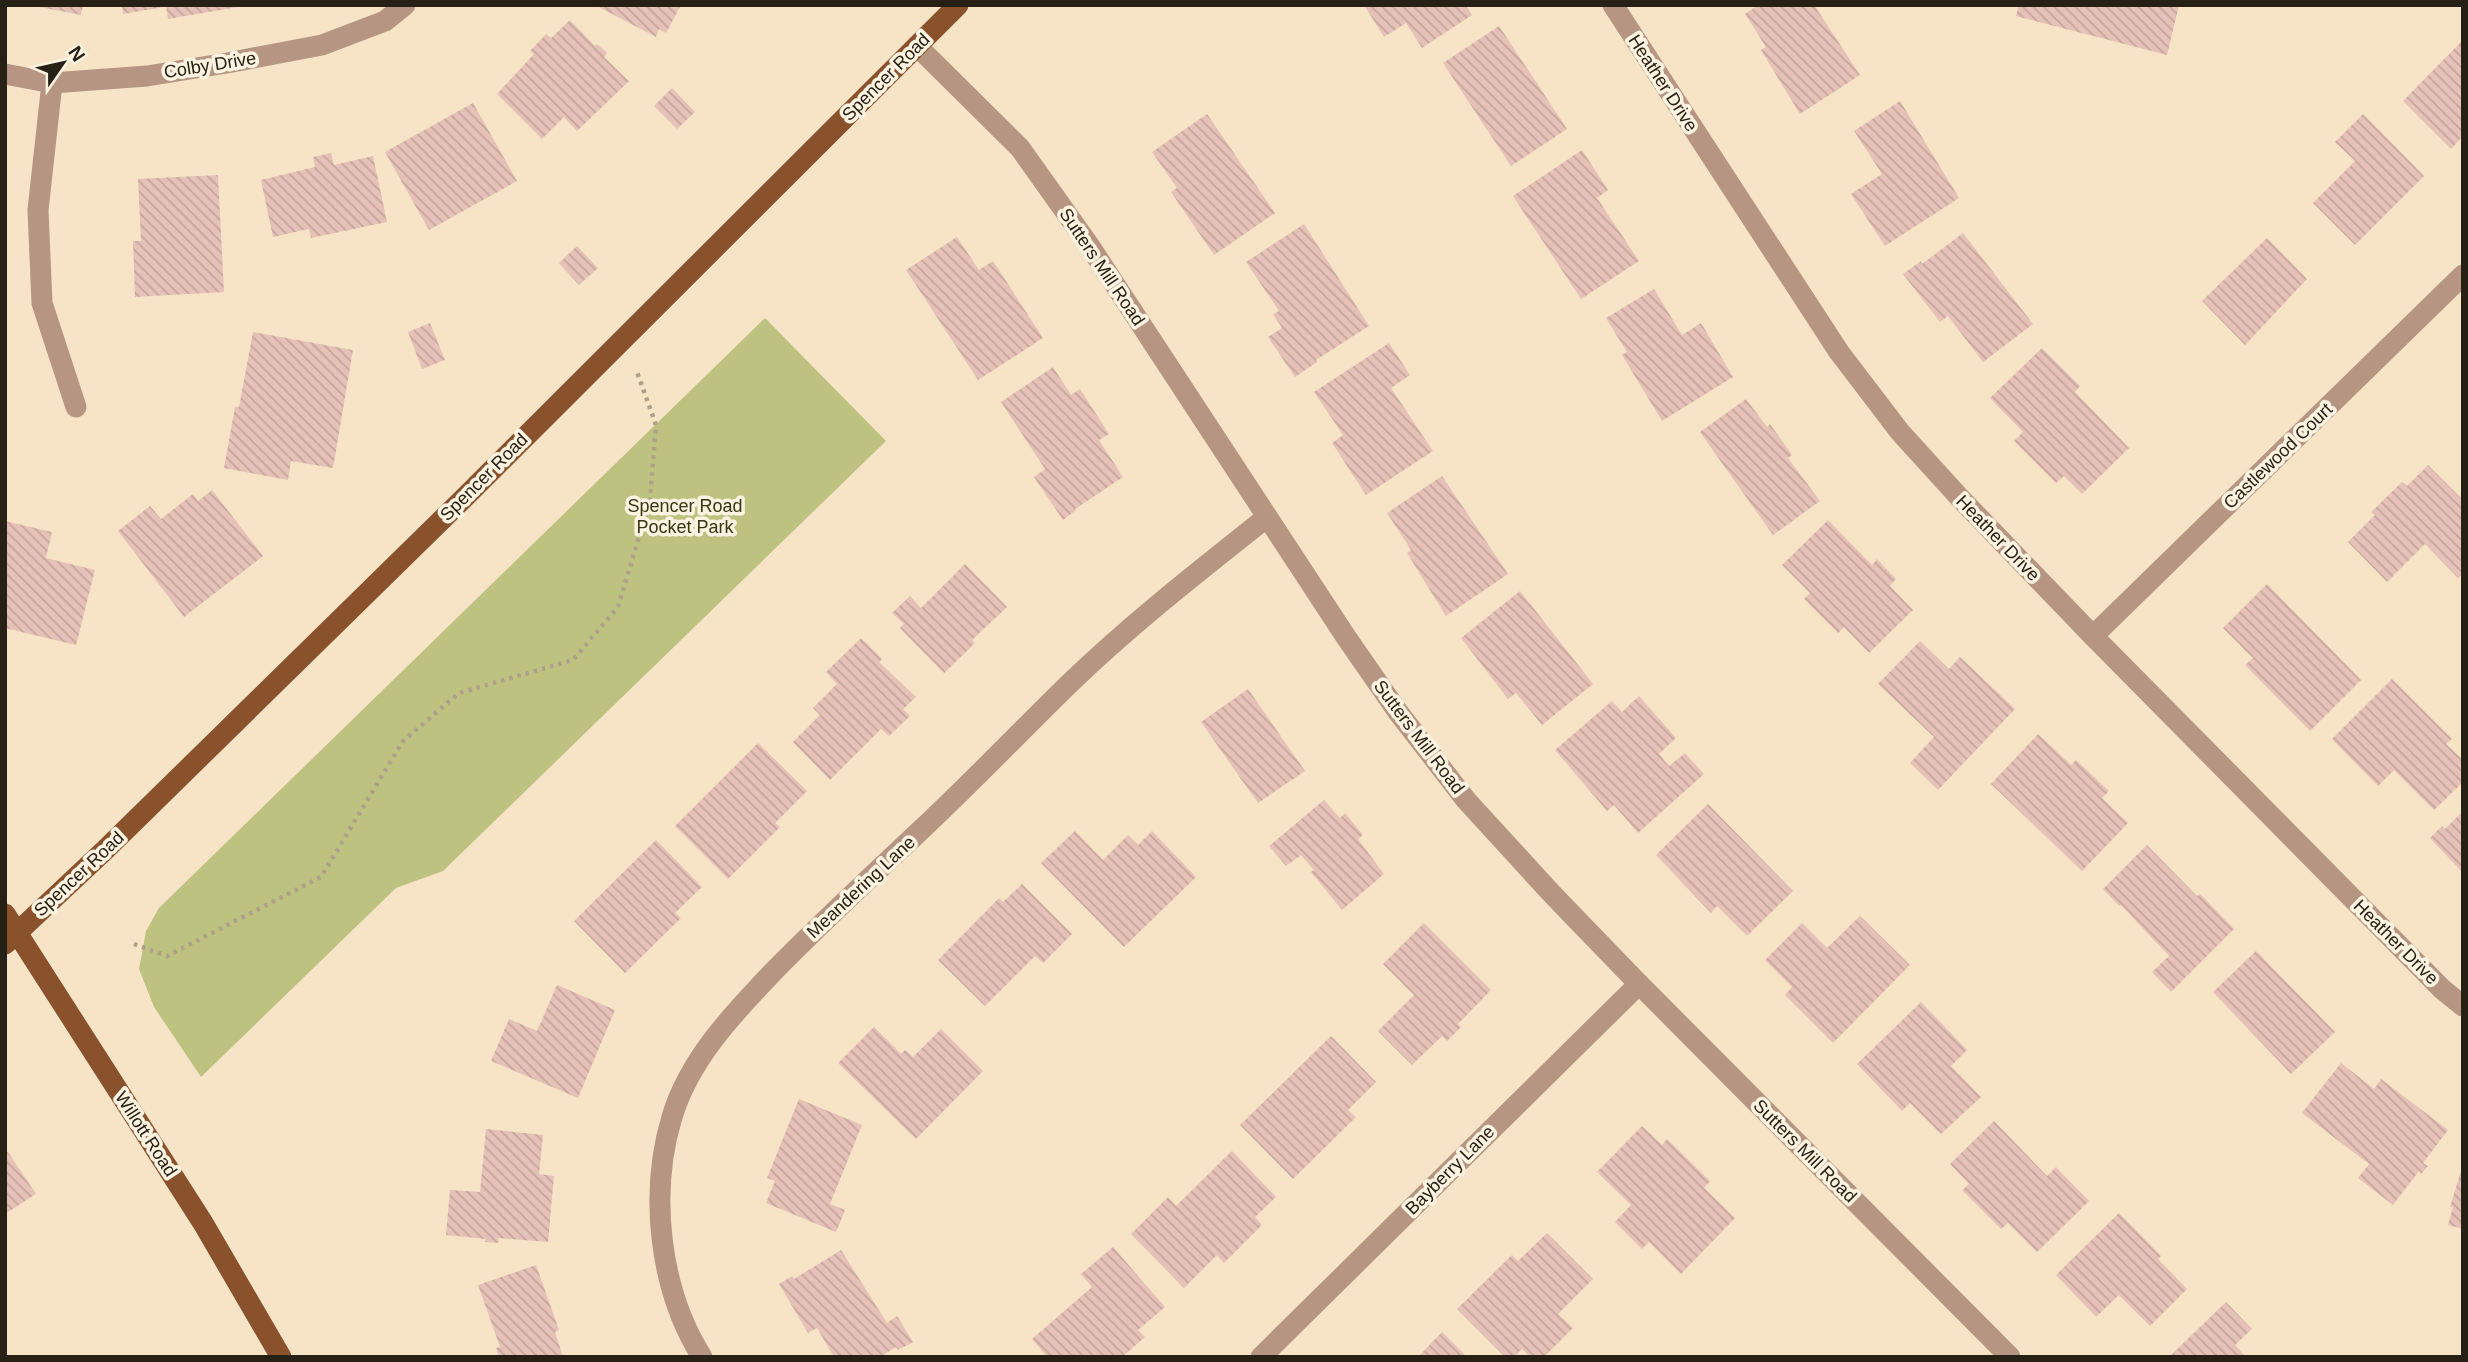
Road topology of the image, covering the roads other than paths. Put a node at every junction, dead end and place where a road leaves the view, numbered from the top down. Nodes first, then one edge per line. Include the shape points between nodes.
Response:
1 (405, 5) edge
2 (958, 5) edge
3 (1613, 5) edge
4 (917, 46) junction
5 (5, 74) edge
6 (52, 83) junction
7 (2463, 275) edge
8 (76, 407) dead end
9 (1267, 517) junction
10 (2094, 636) junction
11 (9, 930) edge
12 (1639, 984) junction
13 (2463, 1006) edge
14 (282, 1357) edge
15 (702, 1357) edge
16 (1261, 1357) edge
17 (2010, 1357) edge

1 - 6 street, Colby Drive via 386,21 321,45 146,76
2 - 4 main road, Spencer Road
3 - 10 street, Heather Drive via 1846,362 1951,489
4 - 9 street, Sutters Mill Road via 1020,148
4 - 11 main road, Spencer Road via 145,811
5 - 6 street, Colby Drive
6 - 8 street via 38,211 43,303
7 - 10 street, Castlewood Court
9 - 12 street, Sutters Mill Road via 1361,659 1466,800
9 - 15 street, Meandering Lane via 1152,609 1069,684 803,942 735,1012 697,1062 672,1116 661,1167 661,1230 670,1284
10 - 13 street, Heather Drive
11 - 14 main road, Willott Road via 203,1223
12 - 16 street, Bayberry Lane
12 - 17 street, Sutters Mill Road

